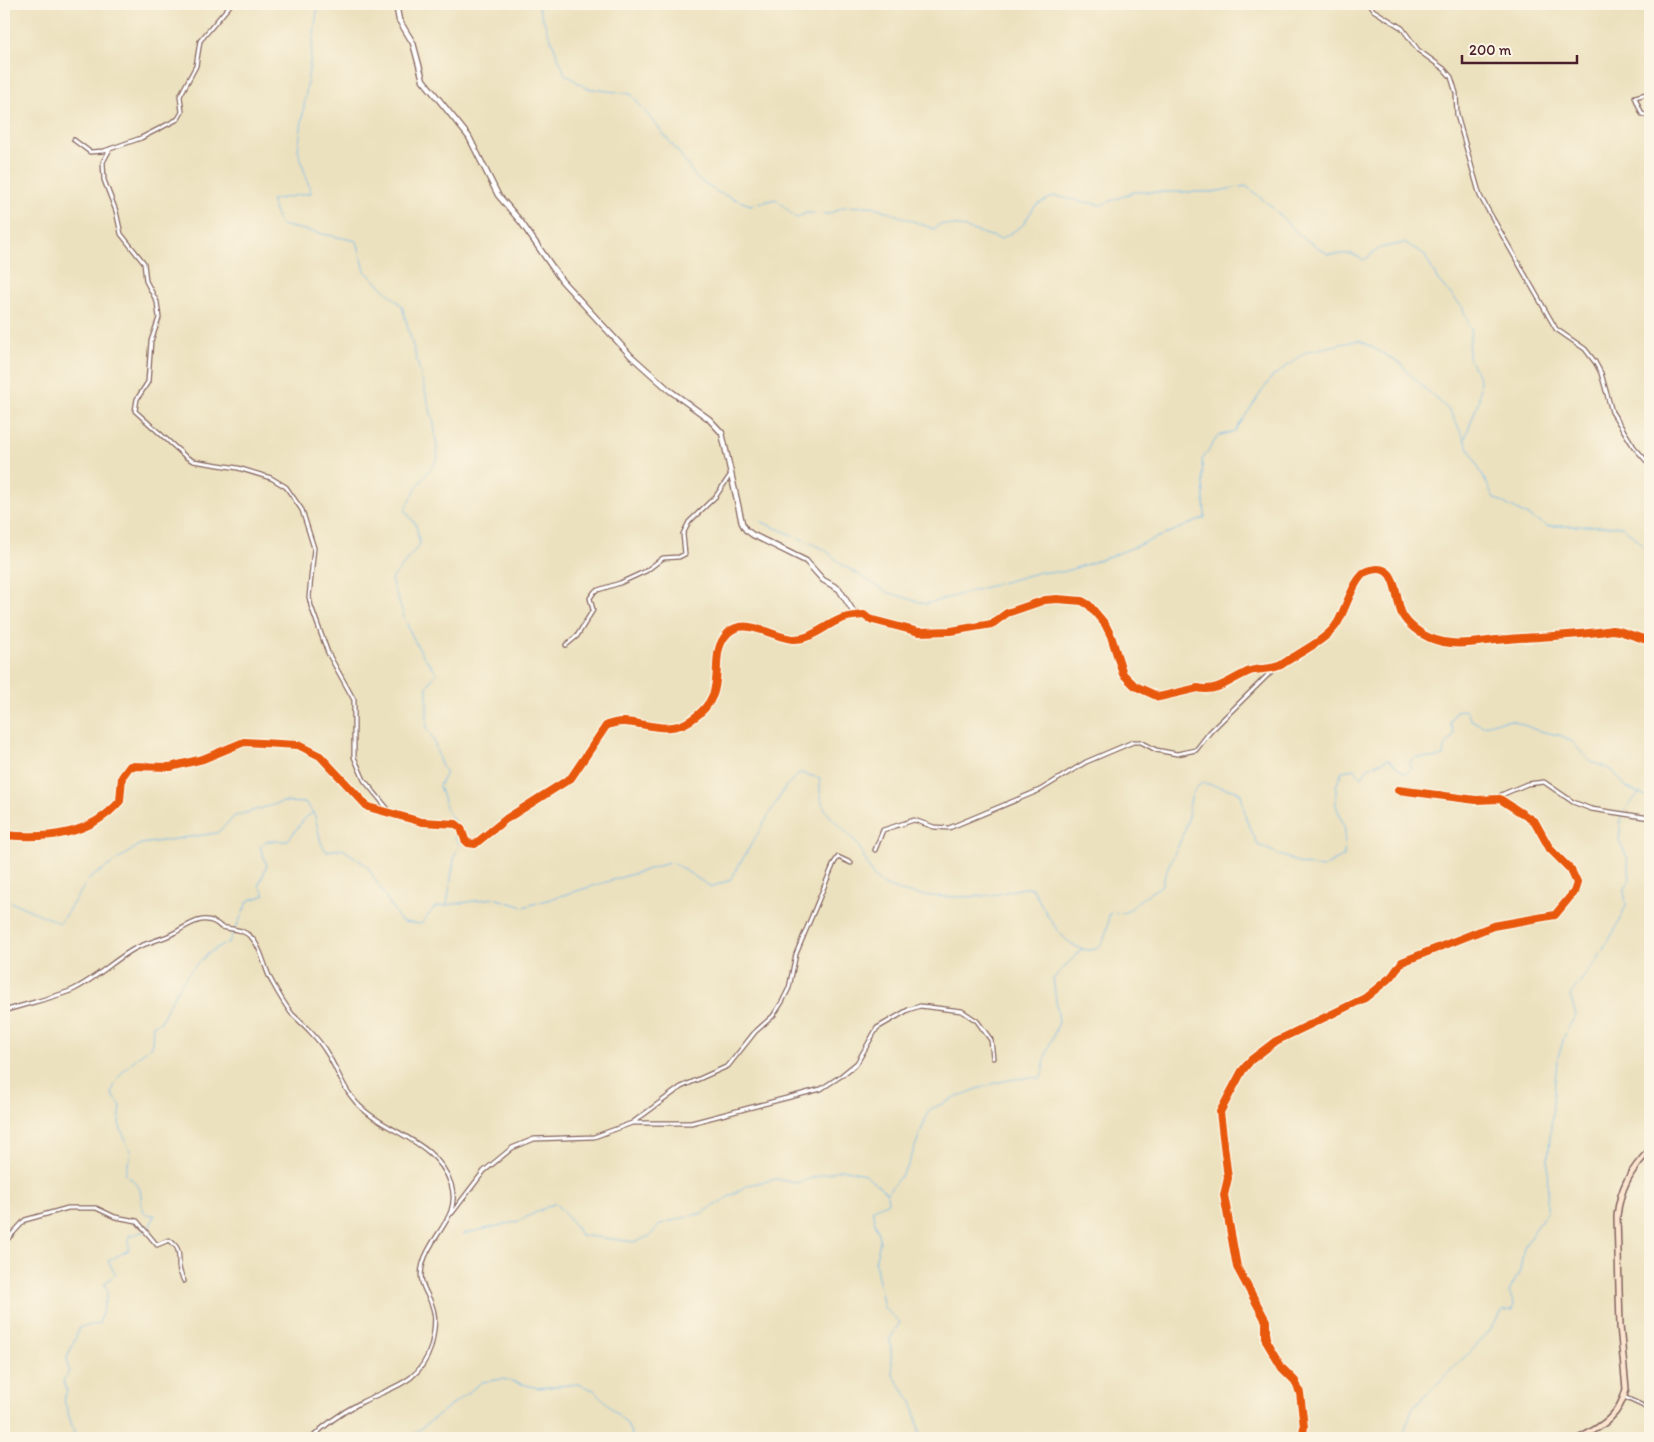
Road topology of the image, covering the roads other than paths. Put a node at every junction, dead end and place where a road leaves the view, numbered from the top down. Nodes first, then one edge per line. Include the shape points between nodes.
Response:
1 (231, 4) edge
2 (396, 4) edge
3 (1368, 4) edge
4 (1650, 93) edge
5 (1650, 117) edge
6 (74, 140) dead end
7 (110, 149) junction
8 (1650, 465) edge
9 (731, 473) junction
10 (856, 616) junction
11 (1650, 641) edge
12 (566, 645) dead end
13 (1275, 668) junction
14 (1398, 790) dead end
15 (1500, 799) junction
16 (387, 812) junction
17 (1650, 818) edge
18 (4, 835) edge
19 (875, 850) dead end
20 (851, 863) dead end
21 (4, 1011) edge
22 (993, 1058) dead end
23 (632, 1123) junction
24 (1650, 1150) edge
25 (451, 1213) junction
26 (4, 1242) edge
27 (184, 1282) dead end
28 (1624, 1397) junction
29 (1650, 1409) edge
30 (312, 1438) edge
31 (1302, 1438) edge
32 (1580, 1438) edge

1 - 7 street via 200,40 196,66 180,96 182,112 178,119 148,135
2 - 9 street via 399,20 413,43 419,74 469,137 498,195 572,294 631,356 718,428
3 - 8 street via 1402,28 1418,50 1451,77 1458,123 1480,196 1556,329 1585,349 1595,362 1616,419
4 - 5 street via 1635,97 1642,114
6 - 7 street via 90,152
7 - 16 street via 103,162 104,180 121,234 144,263 146,281 157,302 160,318 151,341 148,382 137,399 135,411 186,457 271,478 286,487 298,502 314,548 311,606 328,653 354,700 354,757 364,780
9 - 10 street via 746,530 806,561 823,580 838,589
9 - 12 street via 711,501 689,522 683,534 685,554 663,558 646,571 595,591 590,598 592,610 577,636
10 - 13 street via 864,615 869,619 932,633 992,624 1007,613 1045,600 1069,599 1089,605 1105,624 1125,678 1144,692 1159,697 1226,685 1249,672
10 - 16 street via 829,624 803,639 782,638 753,628 732,629 718,653 715,692 692,720 661,729 614,722 606,726 572,778 506,819 475,844 468,844 456,824 422,822
11 - 13 street via 1612,630 1464,644 1440,642 1424,635 1403,616 1391,576 1380,570 1371,570 1357,580 1329,636
13 - 19 street via 1196,750 1177,754 1133,742 1086,762 1040,790 949,828 914,820 883,830
14 - 15 street via 1476,800
15 - 17 street via 1501,795 1527,784 1544,782 1574,802 1591,808
15 - 31 street via 1535,822 1550,849 1573,872 1577,883 1574,892 1555,915 1493,926 1402,962 1392,976 1365,998 1276,1041 1251,1060 1220,1112 1228,1178 1224,1196 1237,1267 1266,1321 1266,1341 1300,1393
16 - 18 street via 364,803 312,750 298,745 244,742 203,759 170,767 130,766 122,777 120,801 96,822 48,836
20 - 23 street via 838,857 834,864 792,964 789,988 773,1016 755,1032 728,1066 681,1087
21 - 25 street via 72,990 134,949 195,920 204,919 222,927 238,928 252,939 280,997 327,1053 360,1108 416,1141 437,1161 451,1184
22 - 23 street via 991,1040 977,1021 962,1011 920,1006 877,1028 857,1063 821,1089 691,1123
23 - 25 street via 594,1137 534,1139 512,1148 484,1171
24 - 28 main road via 1626,1179 1618,1208 1616,1236
25 - 30 street via 423,1264 421,1284 434,1313 431,1347 423,1362 410,1380 337,1416
26 - 27 street via 25,1220 68,1208 96,1208 115,1217 137,1221 157,1245 168,1240 174,1244 181,1257 179,1266
28 - 29 street
28 - 32 main road via 1609,1421

